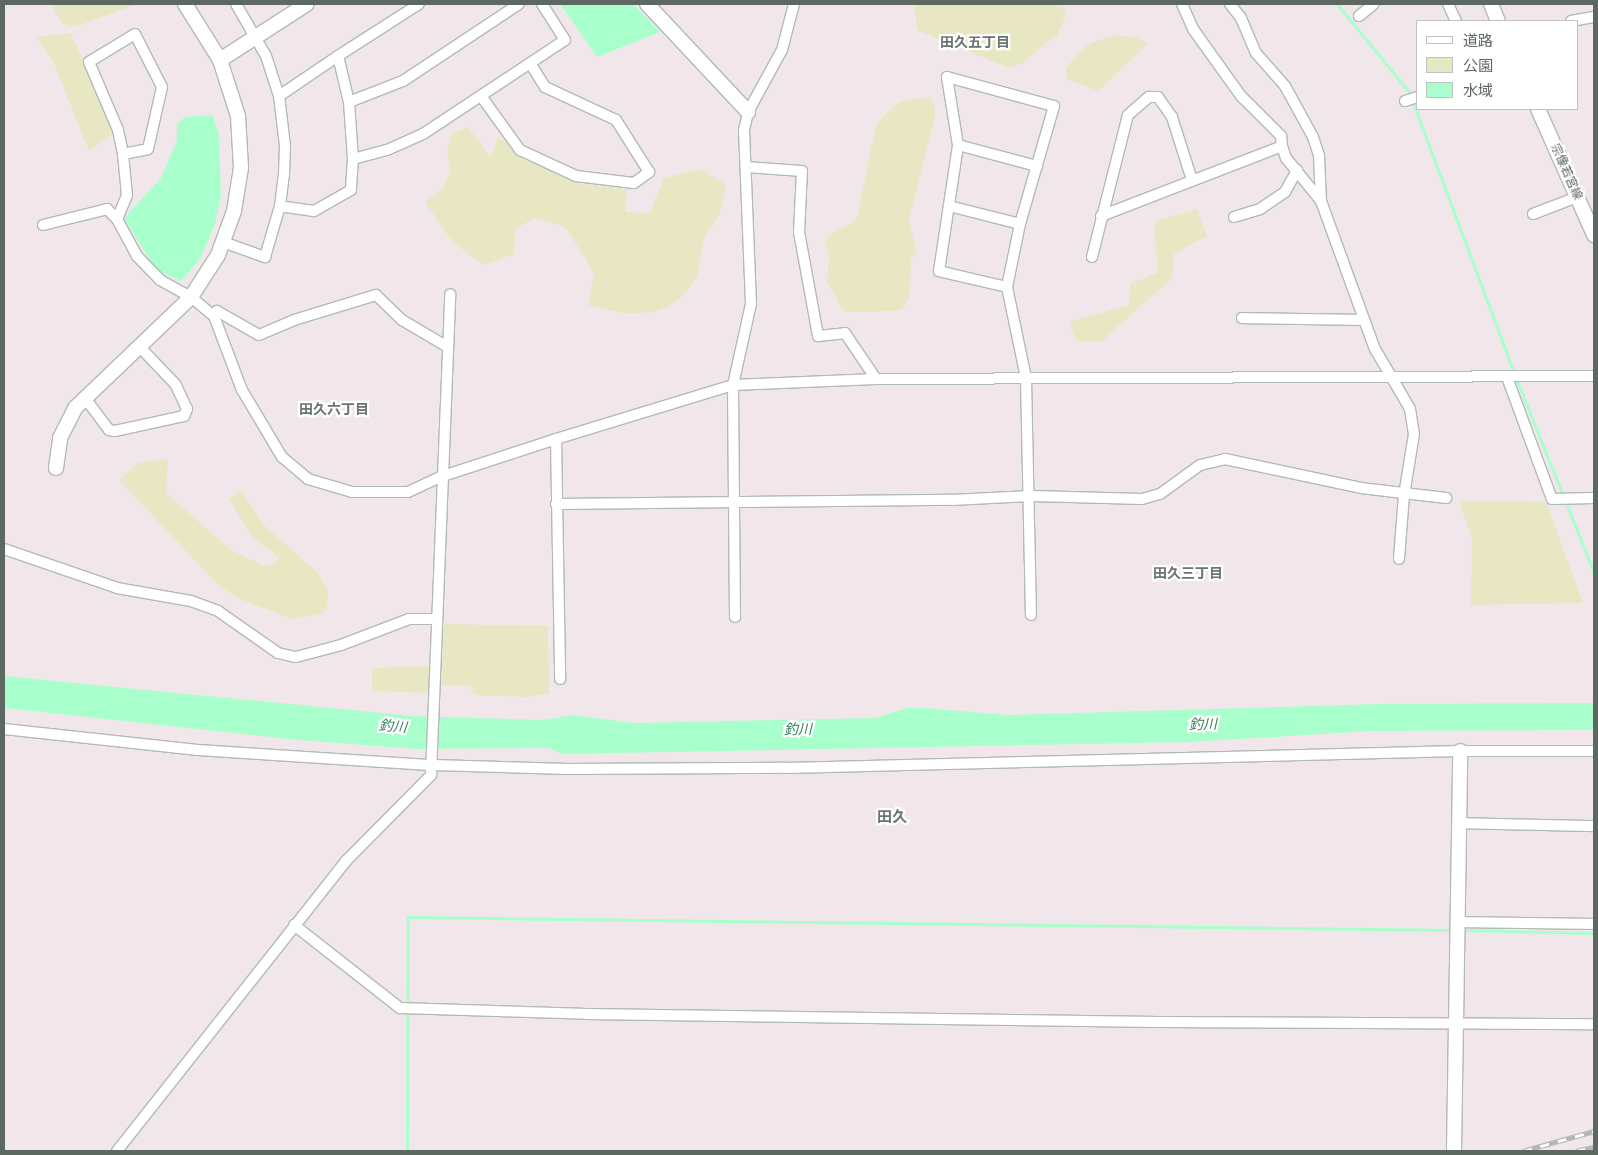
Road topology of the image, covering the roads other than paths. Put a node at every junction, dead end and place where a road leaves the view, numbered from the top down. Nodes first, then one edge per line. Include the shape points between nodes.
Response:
1 (186, 4) edge
2 (236, 4) edge
3 (307, 4) edge
4 (419, 4) edge
5 (519, 4) edge
6 (542, 4) edge
7 (646, 4) edge
8 (794, 4) edge
9 (1182, 4) edge
10 (1230, 4) edge
11 (1374, 4) edge
12 (1448, 4) edge
13 (1490, 4) edge
14 (1359, 16) dead end
15 (1594, 17) edge
16 (1456, 20) edge
17 (1498, 20) edge
18 (1577, 20) edge
19 (257, 37) junction
20 (338, 56) junction
21 (220, 60) junction
22 (530, 64) junction
23 (279, 96) junction
24 (481, 96) junction
25 (1416, 97) edge
26 (1405, 101) dead end
27 (350, 102) junction
28 (1538, 110) edge
29 (748, 112) junction
30 (958, 145) junction
31 (1282, 146) junction
32 (123, 154) junction
33 (353, 159) junction
34 (1037, 166) junction
35 (746, 168) junction
36 (1297, 170) junction
37 (1192, 180) junction
38 (1577, 197) junction
39 (1321, 201) junction
40 (280, 206) junction
41 (949, 206) junction
42 (1533, 214) dead end
43 (1101, 216) junction
44 (1234, 218) dead end
45 (117, 219) junction
46 (1020, 224) junction
47 (43, 225) dead end
48 (1594, 235) edge
49 (223, 242) junction
50 (1092, 257) dead end
51 (1007, 287) junction
52 (450, 294) dead end
53 (191, 297) junction
54 (214, 316) junction
55 (1242, 318) dead end
56 (1363, 320) junction
57 (140, 346) junction
58 (446, 346) junction
59 (1391, 376) junction
60 (1594, 376) edge
61 (1507, 377) junction
62 (1026, 378) junction
63 (876, 379) junction
64 (733, 386) junction
65 (85, 398) junction
66 (556, 439) junction
67 (56, 468) dead end
68 (440, 477) junction
69 (1404, 495) junction
70 (1030, 496) junction
71 (1446, 498) dead end
72 (1594, 498) edge
73 (732, 500) junction
74 (556, 504) junction
75 (4, 549) edge
76 (1398, 559) dead end
77 (1030, 615) dead end
78 (734, 617) dead end
79 (436, 618) junction
80 (560, 679) dead end
81 (4, 729) edge
82 (1460, 751) junction
83 (1594, 751) edge
84 (433, 762) junction
85 (1459, 823) junction
86 (1594, 826) edge
87 (1459, 922) junction
88 (1594, 924) edge
89 (294, 925) junction
90 (1457, 1024) junction
91 (1594, 1024) edge
92 (117, 1151) edge
93 (1454, 1151) edge

1 - 21 street
2 - 19 street
3 - 19 street
4 - 20 street
5 - 27 street via 403,81
6 - 22 street via 565,40
7 - 29 street
8 - 29 street via 782,50
9 - 31 street via 1198,36 1241,96 1281,136
10 - 39 street via 1241,18 1256,53 1285,86 1313,137 1319,156
11 - 14 street
12 - 16 street
13 - 17 street
15 - 18 street
19 - 21 street
19 - 23 street
20 - 23 street
20 - 27 street
21 - 49 street via 232,89 240,145 238,193
22 - 24 street
22 - 24 street via 545,87 616,120 649,172 634,183 576,176 520,150
23 - 40 street via 285,146
24 - 33 street via 423,134 388,150
25 - 26 street
27 - 33 street
28 - 38 street, 宗像若宮線
29 - 35 street via 744,130
30 - 34 street
30 - 34 street via 947,77 1054,106
30 - 41 street
31 - 36 street via 1286,158
31 - 37 street
32 - 32 street via 148,149 162,87 135,34 90,62 118,130
32 - 45 street via 127,195
33 - 40 street via 351,190 314,211
34 - 46 street
35 - 63 street via 802,170 799,232 818,336 845,333
35 - 64 street via 751,304
36 - 39 street
36 - 44 street via 1286,192 1260,209
37 - 43 street
37 - 43 street via 1172,117 1158,97 1150,97 1128,114
38 - 42 street
38 - 48 street, 宗像若宮線
39 - 56 street
40 - 49 street via 265,257
41 - 46 street
41 - 51 street via 939,271
43 - 50 street
45 - 47 street via 107,209 98,209
45 - 53 street via 143,262 160,280
46 - 51 street
49 - 53 street
51 - 62 street
52 - 58 street
53 - 54 street
53 - 57 street
54 - 58 street via 217,312 259,335 294,320 376,295 402,320
54 - 68 street via 242,390 267,437 297,472 315,482 352,492 408,492
55 - 56 street
56 - 59 street
57 - 65 street
57 - 65 street via 176,385 188,409 184,416 109,430
58 - 68 street
59 - 61 street
59 - 62 street
59 - 69 street via 1410,410 1414,434
60 - 61 street
61 - 72 street via 1552,499
62 - 63 street
62 - 70 street
63 - 64 street
64 - 66 street
64 - 73 street
65 - 67 street via 66,423 56,454
66 - 68 street
66 - 74 street
68 - 79 street
69 - 70 street via 1311,479 1224,459 1200,465 1160,494 1142,499
69 - 71 street
69 - 76 street
70 - 73 street via 952,500
70 - 77 street
73 - 74 street
73 - 78 street
74 - 80 street
75 - 79 street via 117,588 192,602 218,611 278,653 296,656 341,645 409,619
79 - 84 street
81 - 84 street via 198,750
82 - 83 street
82 - 84 street via 788,768
82 - 85 street
84 - 89 street via 431,774 346,861
85 - 86 street
85 - 87 street
87 - 88 street
87 - 90 street
89 - 90 street via 400,1008 587,1014
89 - 92 street
90 - 91 street
90 - 93 street

